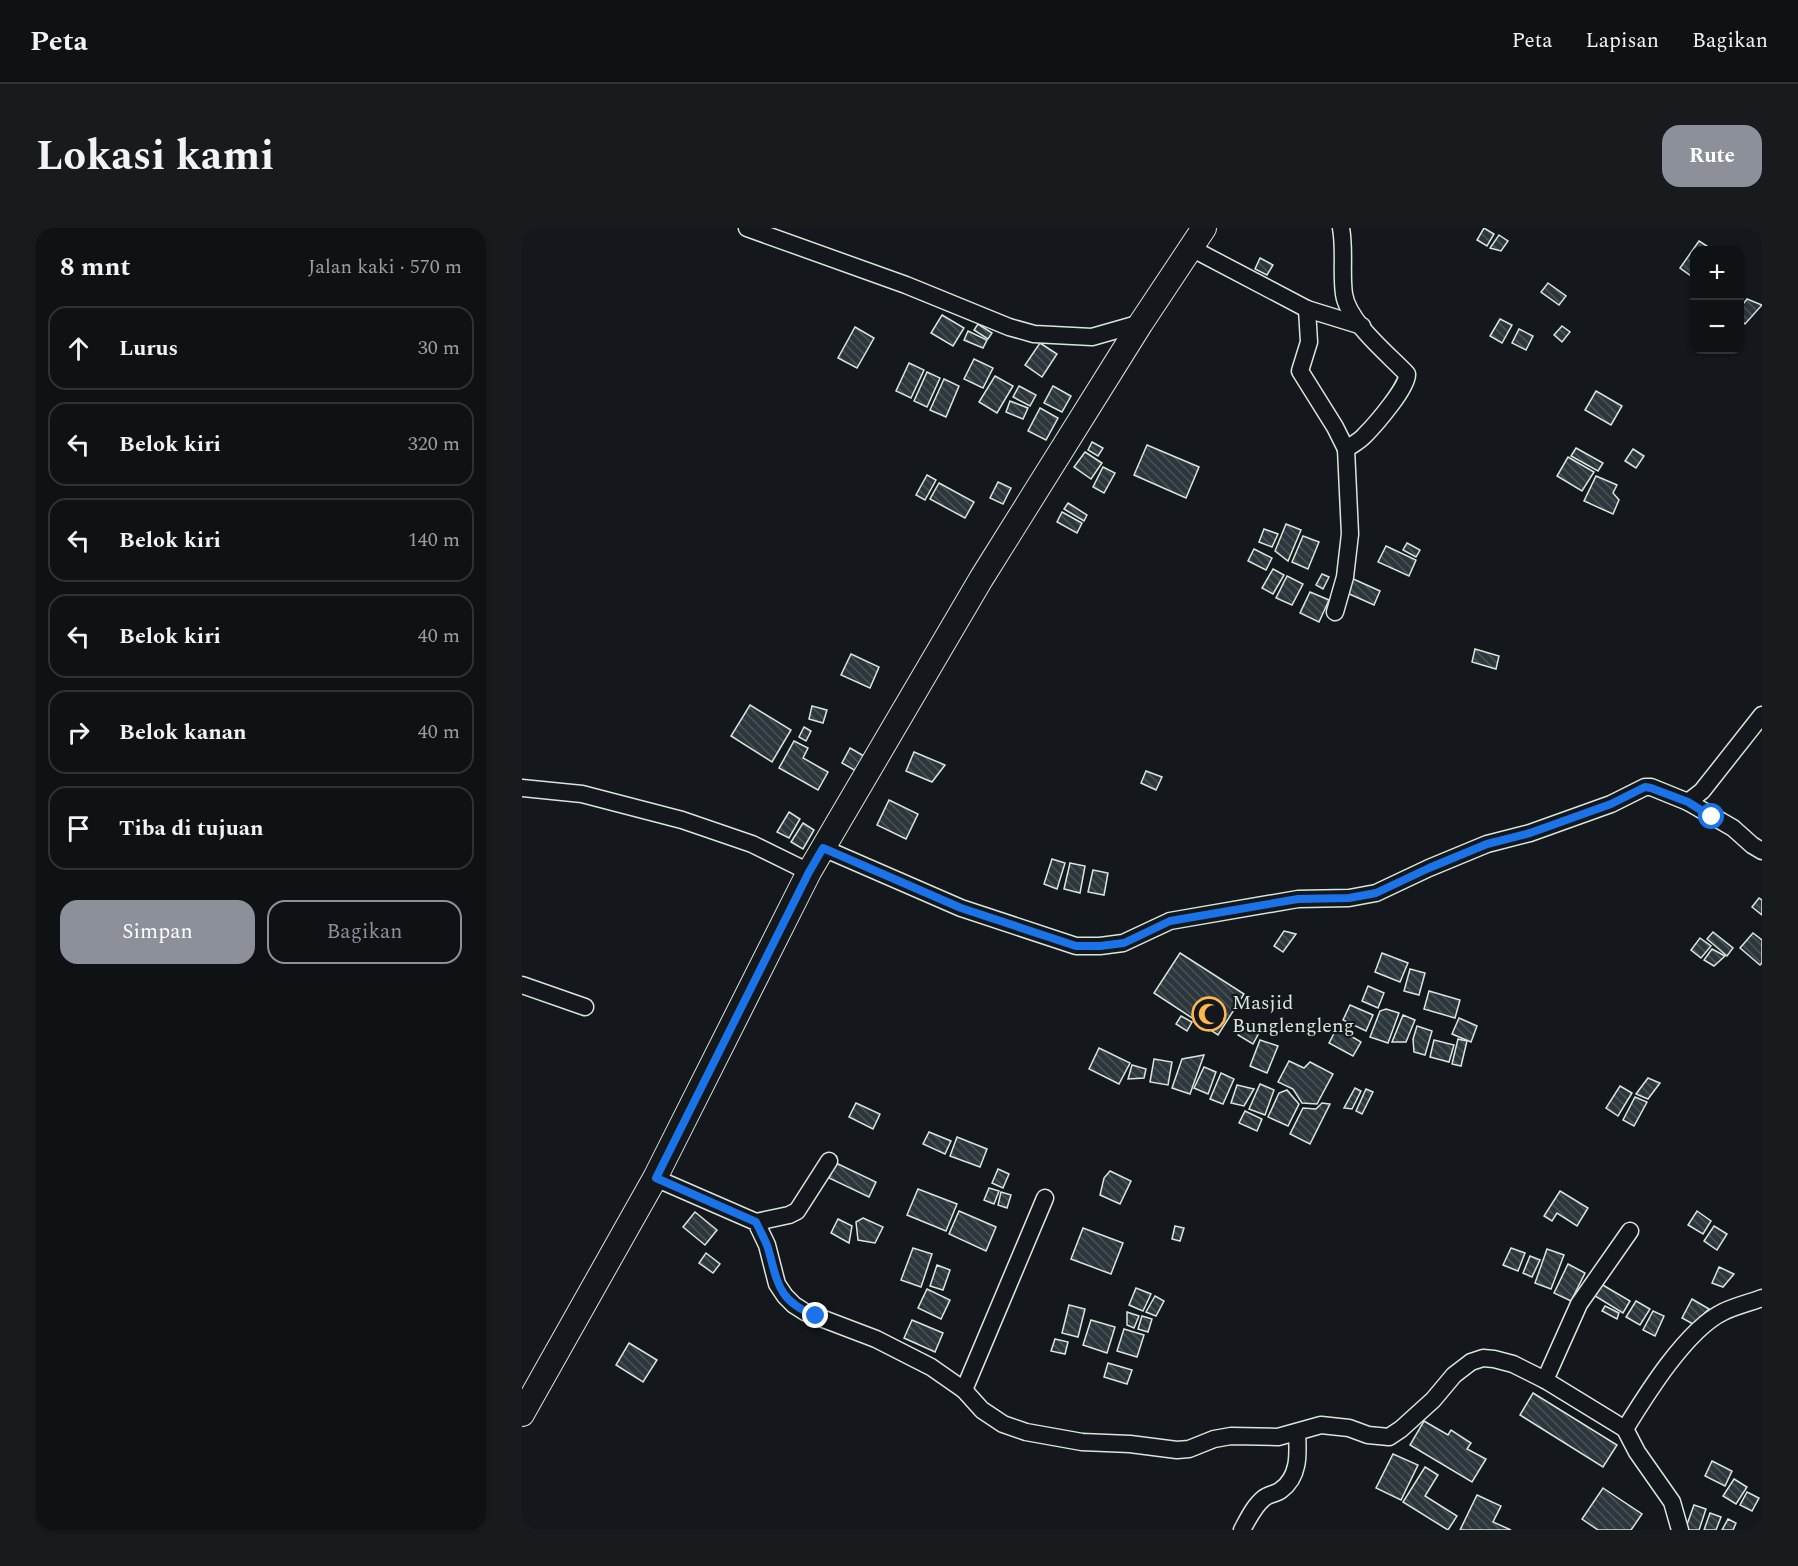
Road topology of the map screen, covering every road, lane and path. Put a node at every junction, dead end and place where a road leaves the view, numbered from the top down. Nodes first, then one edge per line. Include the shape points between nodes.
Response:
1 (747, 228) edge
2 (1341, 228) edge
3 (1197, 238) edge
4 (1307, 309) junction
5 (1141, 323) junction
6 (1362, 326) junction
7 (1346, 449) junction
8 (1335, 612) dead end
9 (1762, 715) edge
10 (522, 788) edge
11 (1688, 802) junction
12 (823, 848) junction
13 (1762, 851) edge
14 (809, 872) junction
15 (522, 985) edge
16 (585, 1007) dead end
17 (829, 1161) dead end
18 (656, 1178) junction
19 (1044, 1198) dead end
20 (756, 1222) junction
21 (1630, 1232) dead end
22 (1762, 1298) edge
23 (1545, 1380) junction
24 (964, 1390) junction
25 (522, 1414) edge
26 (1625, 1429) junction
27 (1297, 1433) junction
28 (1242, 1530) edge
29 (1680, 1530) edge

1 - 5 street via 1034,334 1092,337
2 - 6 street via 1344,293 1352,315
3 - 4 street
3 - 5 street
4 - 6 street
4 - 7 street via 1309,342 1300,371
5 - 12 street via 944,638
6 - 7 street via 1407,377 1364,437
7 - 8 street via 1350,534 1345,577
9 - 11 street via 1702,791
10 - 14 street via 582,794 682,820 752,844
11 - 12 street via 1645,787 1611,804 1487,844 1376,893 1298,899 1170,921 1124,943 1100,946 1076,946 961,908
11 - 13 street via 1733,828
12 - 14 street
14 - 18 street
15 - 16 street
17 - 20 street via 797,1211
18 - 20 street
18 - 25 street
19 - 24 street
20 - 24 street via 767,1245 777,1284 795,1305 905,1352
21 - 23 street via 1579,1304
22 - 26 street via 1721,1313 1698,1331 1656,1380
23 - 26 street
23 - 27 street via 1513,1364 1482,1358 1454,1375 1433,1400 1389,1437 1331,1425
24 - 27 street via 982,1410 1004,1424 1082,1442 1177,1450 1231,1436 1278,1437
26 - 29 street via 1672,1502
27 - 28 street via 1295,1471 1281,1490 1259,1503

